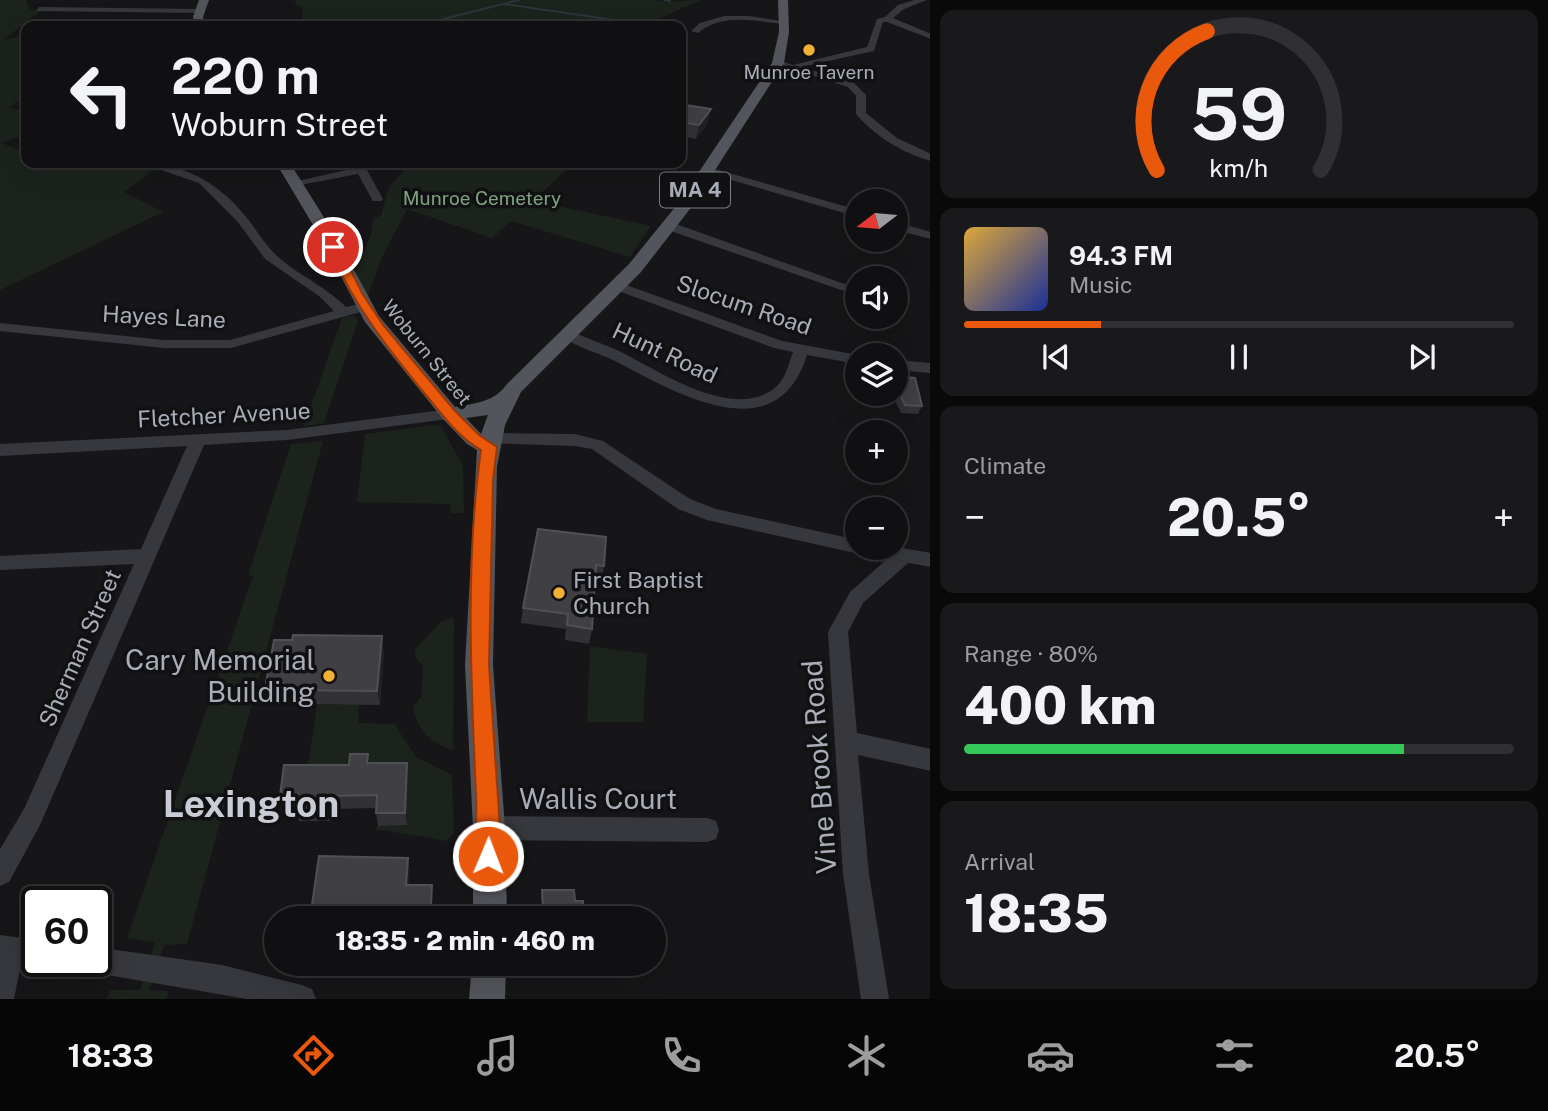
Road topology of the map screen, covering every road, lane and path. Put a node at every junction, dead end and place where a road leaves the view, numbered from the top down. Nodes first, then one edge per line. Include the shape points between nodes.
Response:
1 (205, 0) edge
2 (783, 0) edge
3 (926, 0) edge
4 (63, 4) edge
5 (39, 9) dead end
6 (200, 11) junction
7 (888, 19) junction
8 (200, 21) edge
9 (782, 22) junction
10 (695, 31) dead end
11 (930, 37) edge
12 (778, 63) junction
13 (794, 67) junction
14 (927, 153) edge
15 (161, 168) edge
16 (286, 168) edge
17 (352, 168) edge
18 (361, 168) edge
19 (708, 170) junction
20 (295, 183) junction
21 (377, 199) dead end
22 (845, 210) edge
23 (669, 226) junction
24 (908, 230) edge
25 (930, 236) edge
26 (618, 286) junction
27 (845, 287) edge
28 (363, 307) junction
29 (343, 312) junction
30 (0, 327) edge
31 (568, 335) junction
32 (801, 350) junction
33 (845, 358) edge
34 (908, 366) edge
35 (930, 369) edge
36 (503, 402) junction
37 (450, 414) junction
38 (198, 440) junction
39 (490, 443) junction
40 (0, 450) edge
41 (845, 544) edge
42 (147, 556) junction
43 (908, 557) edge
44 (899, 560) edge
45 (930, 560) edge
46 (0, 564) edge
47 (848, 742) junction
48 (930, 760) edge
49 (489, 828) junction
50 (707, 830) dead end
51 (0, 873) edge
52 (490, 906) edge
53 (16, 951) edge
54 (112, 962) edge
55 (488, 976) edge
56 (1, 999) edge
57 (302, 999) edge
58 (487, 999) edge
59 (875, 999) edge

1 - 6 main road
2 - 9 main road, MA 4
3 - 7 street via 901,7
4 - 5 street
4 - 6 street
6 - 8 main road
7 - 11 street
7 - 13 street via 880,21 871,49
9 - 10 street via 716,20
9 - 12 main road, MA 4
12 - 13 street
12 - 19 main road, MA 4
13 - 14 street via 858,90 860,114 894,140
15 - 29 street via 203,181 241,218 269,256
16 - 20 main road, Woburn Street
17 - 20 street
18 - 21 street
19 - 22 street
19 - 23 main road, MA 4
20 - 28 main road, Woburn Street
23 - 26 main road, MA 4
23 - 27 street
24 - 25 street
26 - 31 main road, MA 4
26 - 32 street, Slocum Road
28 - 29 street, Hayes Lane
28 - 37 main road, Woburn Street
29 - 30 street, Hayes Lane via 231,344 163,344
31 - 32 street, Hunt Road via 717,402 756,401 779,392 789,381
31 - 36 main road, MA 4
32 - 33 street, Slocum Road
34 - 35 street
36 - 37 main road
36 - 39 main road, MA 4
37 - 38 street, Fletcher Avenue via 313,433
37 - 39 main road, Woburn Street via 474,439
38 - 40 street, Fletcher Avenue
38 - 42 street, Sherman Street
39 - 41 street via 575,440 597,446 684,504 713,515
39 - 49 main road, MA 4 via 479,665
42 - 46 street
42 - 51 street, Sherman Street via 32,817
43 - 45 street
44 - 47 street, Vine Brook Road via 863,588 845,610 838,632
47 - 48 street
47 - 59 street, Vine Brook Road via 856,874
49 - 50 street, Wallis Court
49 - 52 main road, MA 4
53 - 56 street
54 - 57 street via 222,979
55 - 58 main road

